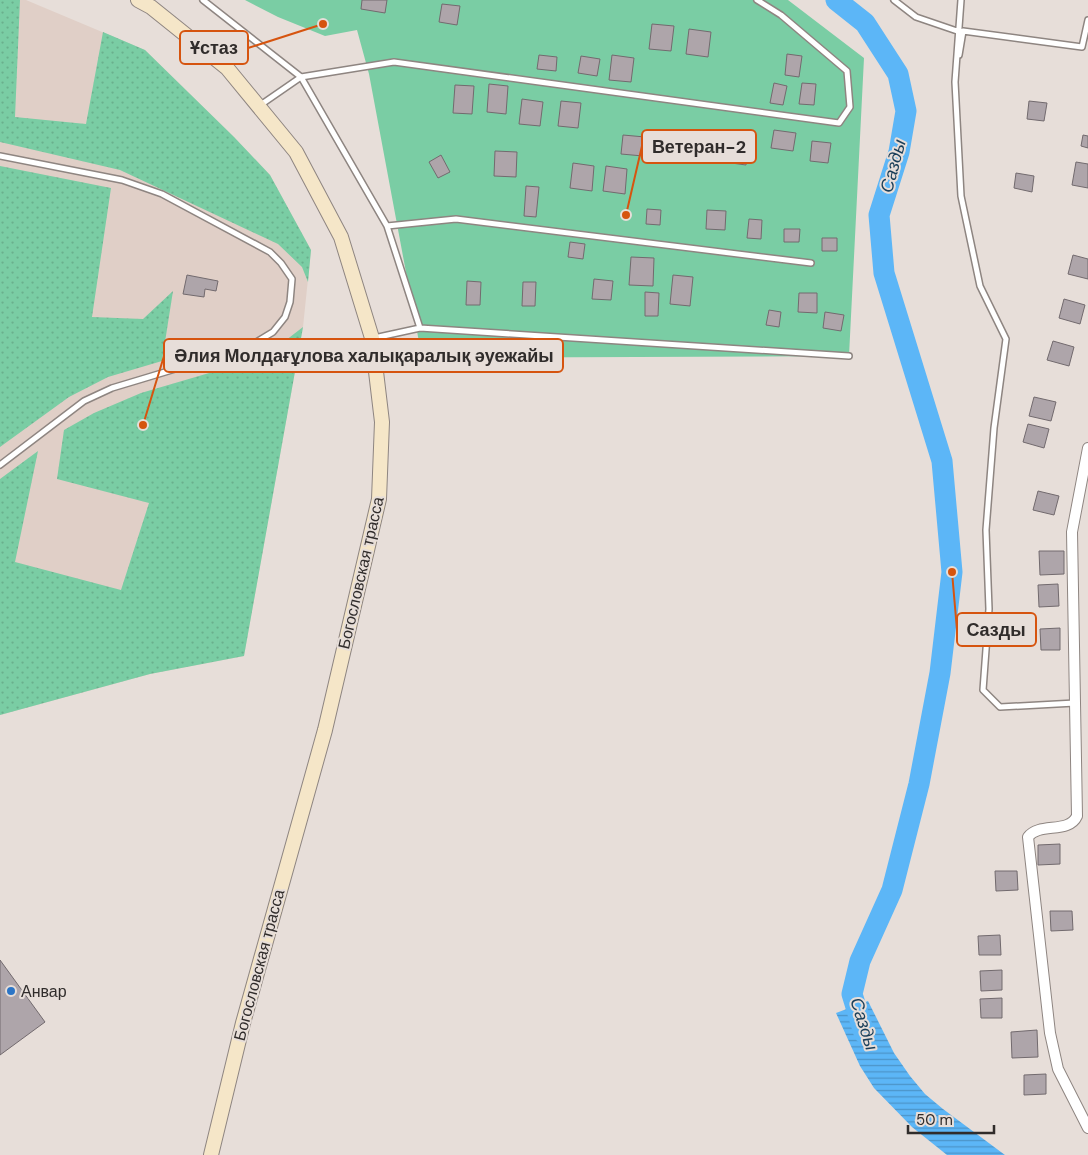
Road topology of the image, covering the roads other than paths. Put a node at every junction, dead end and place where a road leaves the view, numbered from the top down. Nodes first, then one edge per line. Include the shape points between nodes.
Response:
1 (138, 0) edge
2 (203, 0) edge
3 (757, 0) edge
4 (894, 0) edge
5 (961, 0) edge
6 (1088, 20) edge
7 (960, 32) junction
8 (1082, 47) junction
9 (1088, 48) edge
10 (301, 77) junction
11 (259, 106) junction
12 (0, 156) edge
13 (387, 226) junction
14 (811, 262) dead end
15 (420, 328) junction
16 (372, 338) junction
17 (849, 356) dead end
18 (1088, 448) edge
19 (0, 465) edge
20 (1076, 703) junction
21 (1088, 1128) edge
22 (211, 1155) edge

1 - 11 main road, Богословская трасса via 151,6 227,68
2 - 10 lane
3 - 10 lane via 781,15 847,71 850,107 840,122 394,62
4 - 7 lane via 916,17
5 - 7 lane
6 - 8 lane
7 - 8 lane
7 - 20 lane via 955,82 961,196 980,286 1006,339 994,428 987,521 989,609 983,690 1000,707
8 - 9 lane
10 - 11 lane
10 - 13 lane
11 - 16 main road, Богословская трасса via 296,152 341,237
12 - 19 lane via 122,180 162,194 270,252 292,279 285,317 273,332 258,342 219,360 185,366 112,388 84,401
13 - 14 lane via 456,219
13 - 15 lane
15 - 16 lane
15 - 17 lane
16 - 22 main road, Богословская трасса via 382,422 379,499 325,730 243,1023
18 - 20 street via 1072,532
20 - 21 street via 1077,816 1070,824 1036,830 1028,837 1050,1033 1058,1069

